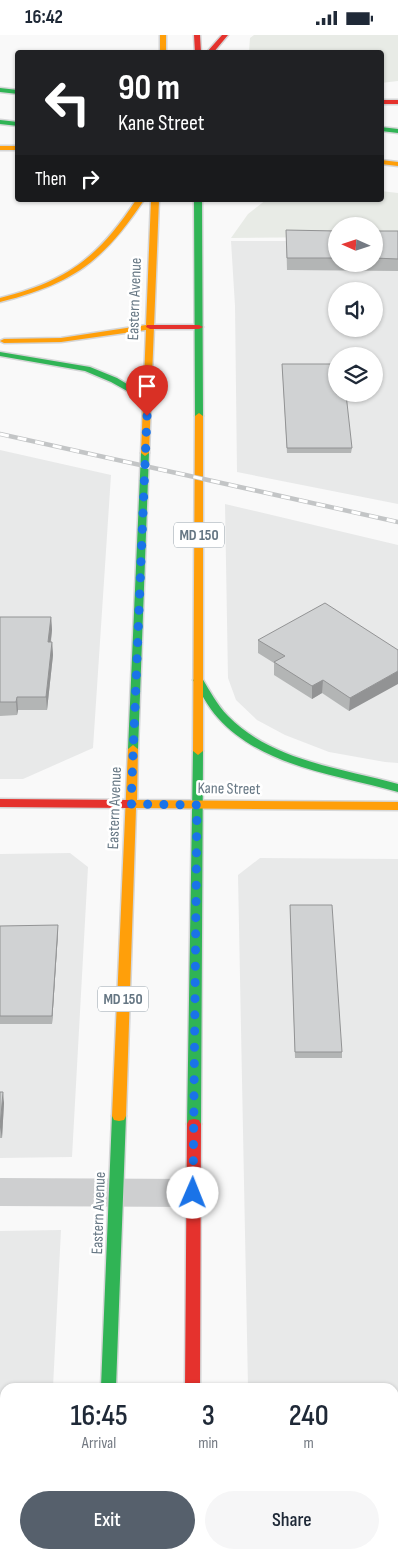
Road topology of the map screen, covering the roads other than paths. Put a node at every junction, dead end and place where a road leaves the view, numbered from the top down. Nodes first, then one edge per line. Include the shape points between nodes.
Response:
1 (164, 35) edge
2 (197, 35) edge
3 (224, 35) edge
4 (163, 50) edge
5 (198, 50) edge
6 (212, 50) edge
7 (0, 81) edge
8 (15, 82) edge
9 (0, 90) edge
10 (15, 91) edge
11 (384, 102) edge
12 (398, 102) edge
13 (0, 122) edge
14 (15, 124) edge
15 (384, 129) edge
16 (398, 131) edge
17 (0, 148) edge
18 (15, 148) edge
19 (384, 162) edge
20 (398, 164) edge
21 (384, 173) edge
22 (398, 175) edge
23 (139, 202) edge
24 (156, 202) edge
25 (198, 202) edge
26 (0, 300) edge
27 (150, 327) junction
28 (199, 327) junction
29 (0, 341) edge
30 (0, 354) edge
31 (148, 399) junction
32 (198, 679) junction
33 (398, 788) edge
34 (0, 803) edge
35 (131, 804) junction
36 (197, 805) junction
37 (398, 807) edge
38 (0, 1192) edge
39 (116, 1193) junction
40 (193, 1193) junction
41 (108, 1383) edge
42 (192, 1383) edge

1 - 4 main road
2 - 5 main road
3 - 6 main road
7 - 8 main road
9 - 10 main road
11 - 12 main road
13 - 14 main road
15 - 16 main road
17 - 18 main road
19 - 20 main road
21 - 22 main road
23 - 26 main road via 114,239 93,259 40,289
24 - 27 main road, Eastern Avenue / MD 150
25 - 28 main road, MD 150
27 - 28 main road
27 - 29 main road via 61,340
27 - 31 main road, Eastern Avenue / MD 150
28 - 32 main road, MD 150
30 - 31 main road via 87,369
31 - 35 main road, Eastern Avenue / MD 150
32 - 33 main road via 226,720 255,743 298,762
32 - 36 main road, MD 150
34 - 35 main road, Kane Street
35 - 36 main road, Kane Street
35 - 39 main road, Eastern Avenue / MD 150
36 - 37 main road, Kane Street
36 - 40 main road, MD 150
38 - 39 street
39 - 40 street
39 - 41 main road, Eastern Avenue / MD 150
40 - 42 main road, MD 150

